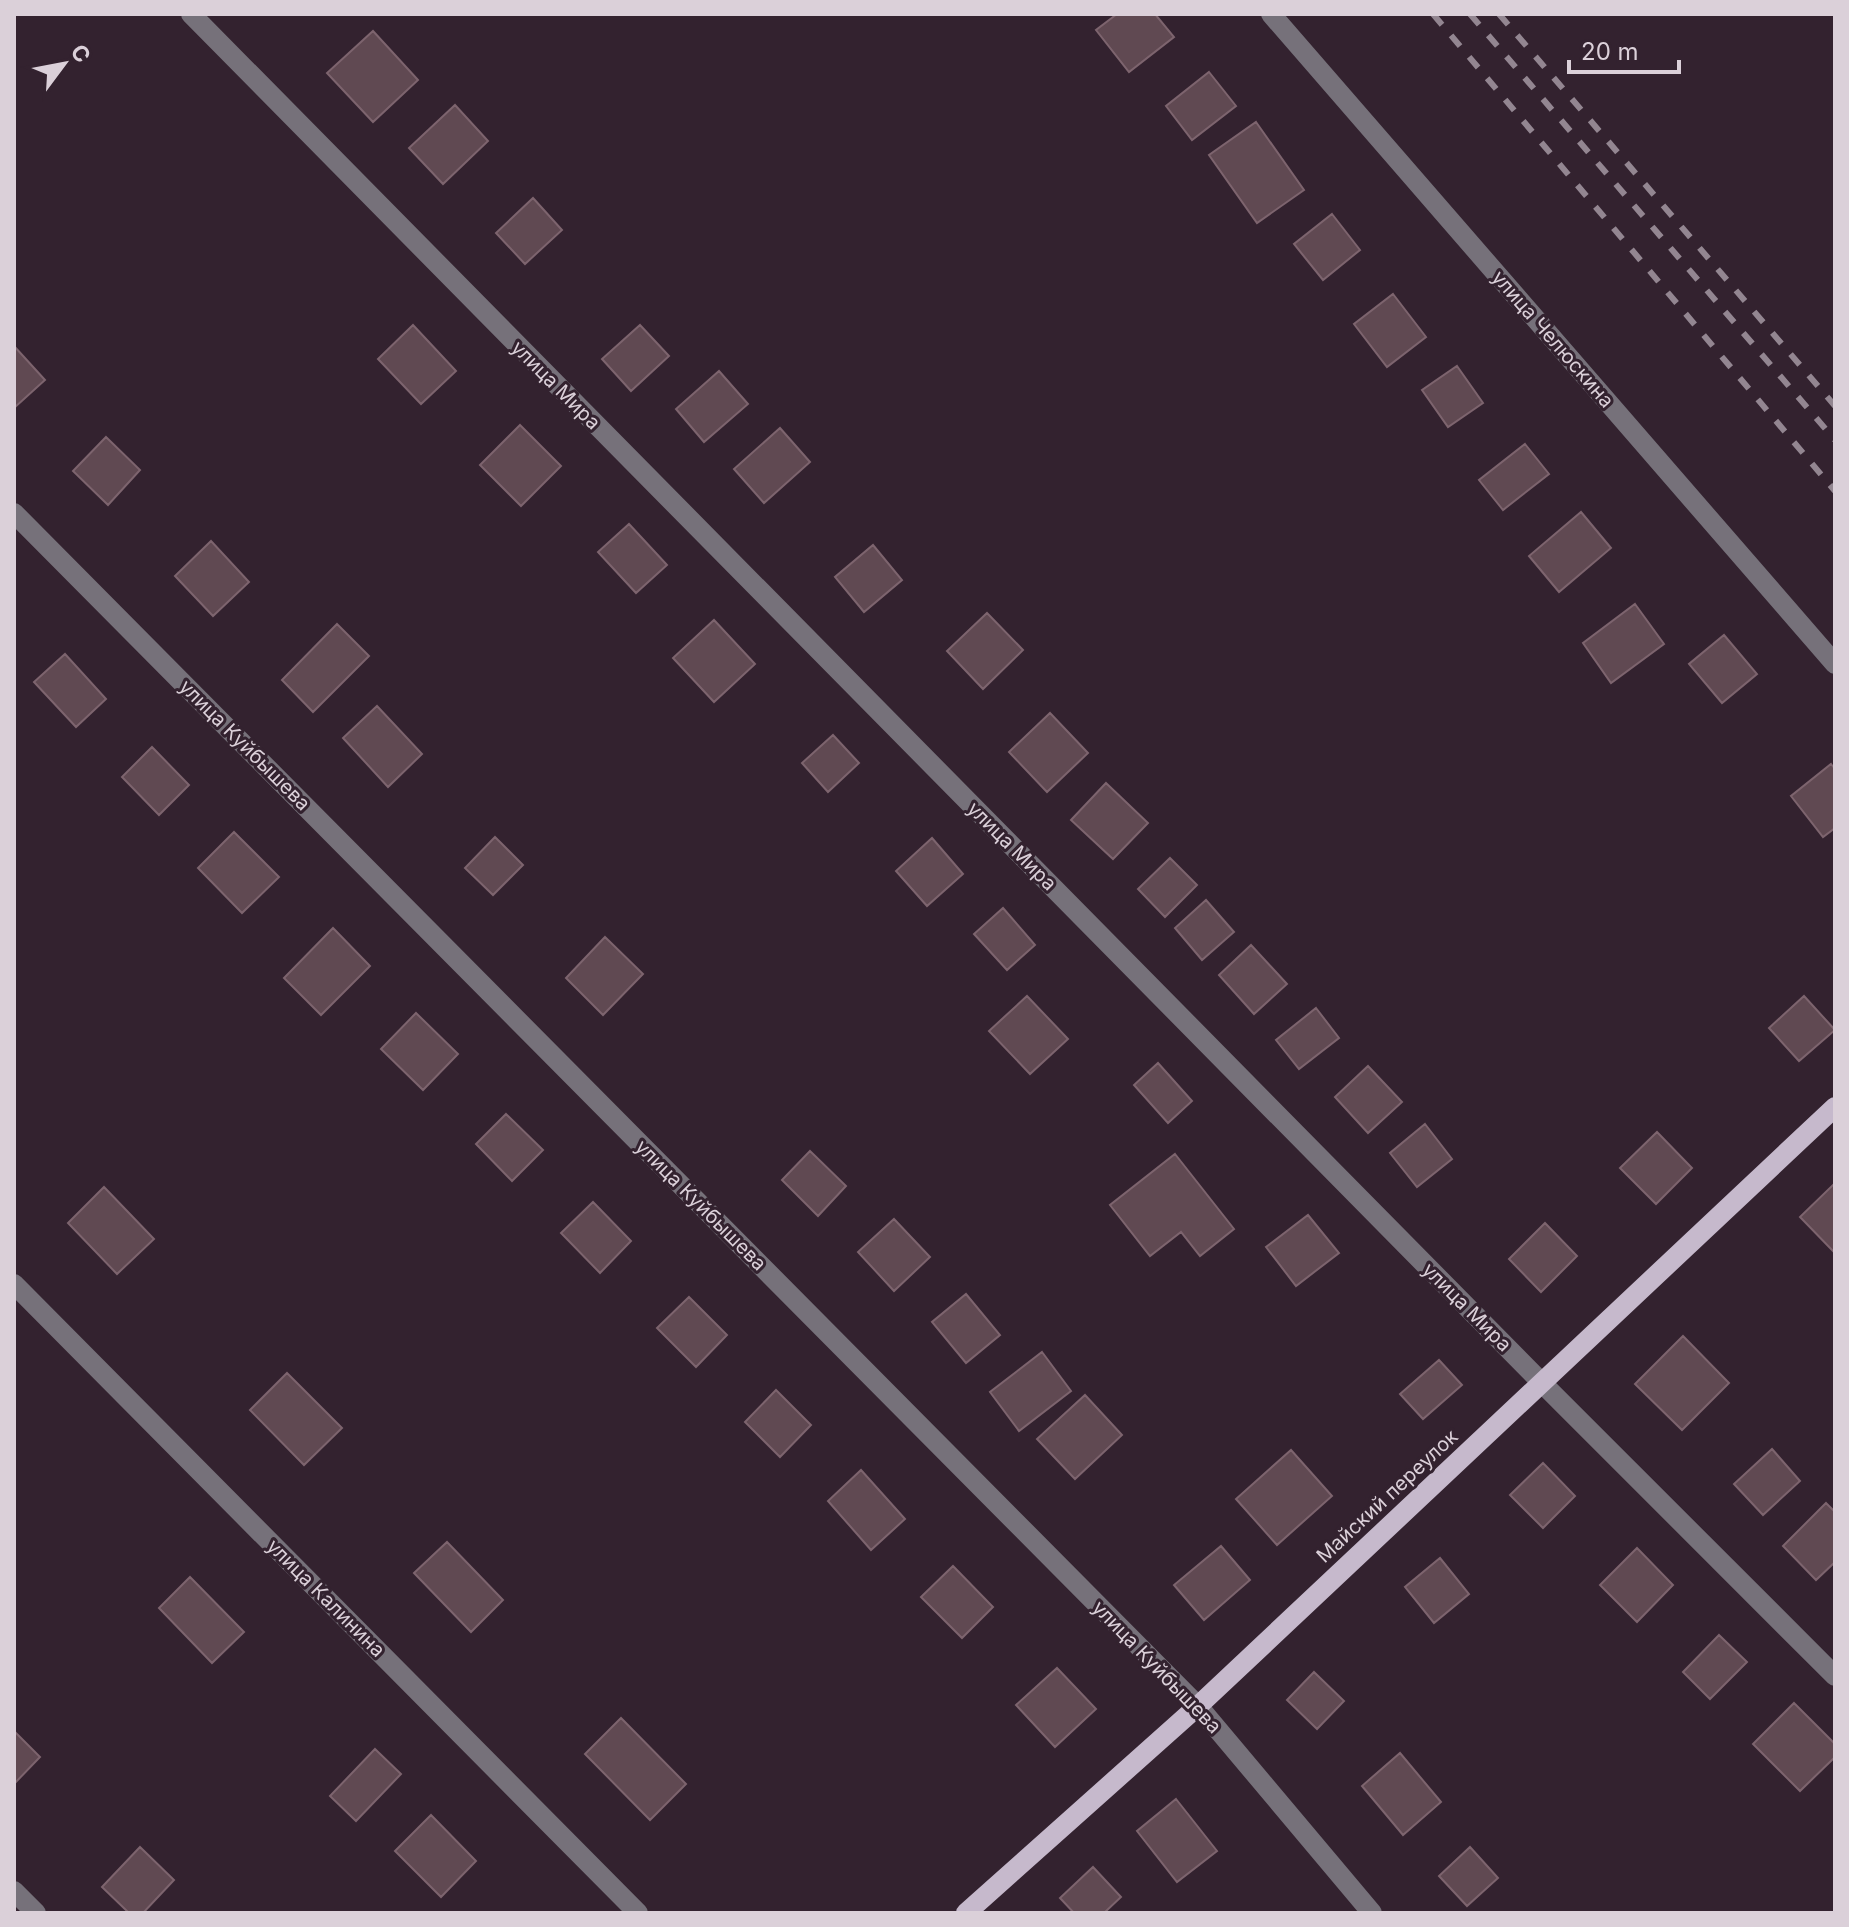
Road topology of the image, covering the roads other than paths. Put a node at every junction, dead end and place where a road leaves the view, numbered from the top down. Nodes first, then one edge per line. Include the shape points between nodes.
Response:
1 (191, 14) edge
2 (1271, 14) edge
3 (14, 513) edge
4 (1835, 664) edge
5 (1835, 1107) edge
6 (14, 1284) edge
7 (1543, 1384) junction
8 (1835, 1676) edge
9 (1198, 1706) junction
10 (14, 1891) edge
11 (36, 1913) edge
12 (638, 1913) edge
13 (966, 1913) edge
14 (1372, 1913) edge

1 - 7 street, улица Мира
2 - 4 street, улица Челюскина
3 - 9 street, улица Куйбышева
5 - 7 main road, Майский переулок
6 - 12 street, улица Калинина
7 - 8 street, улица Мира
7 - 9 main road, Майский переулок
9 - 13 main road, Майский переулок
9 - 14 street, улица Куйбышева
10 - 11 street

